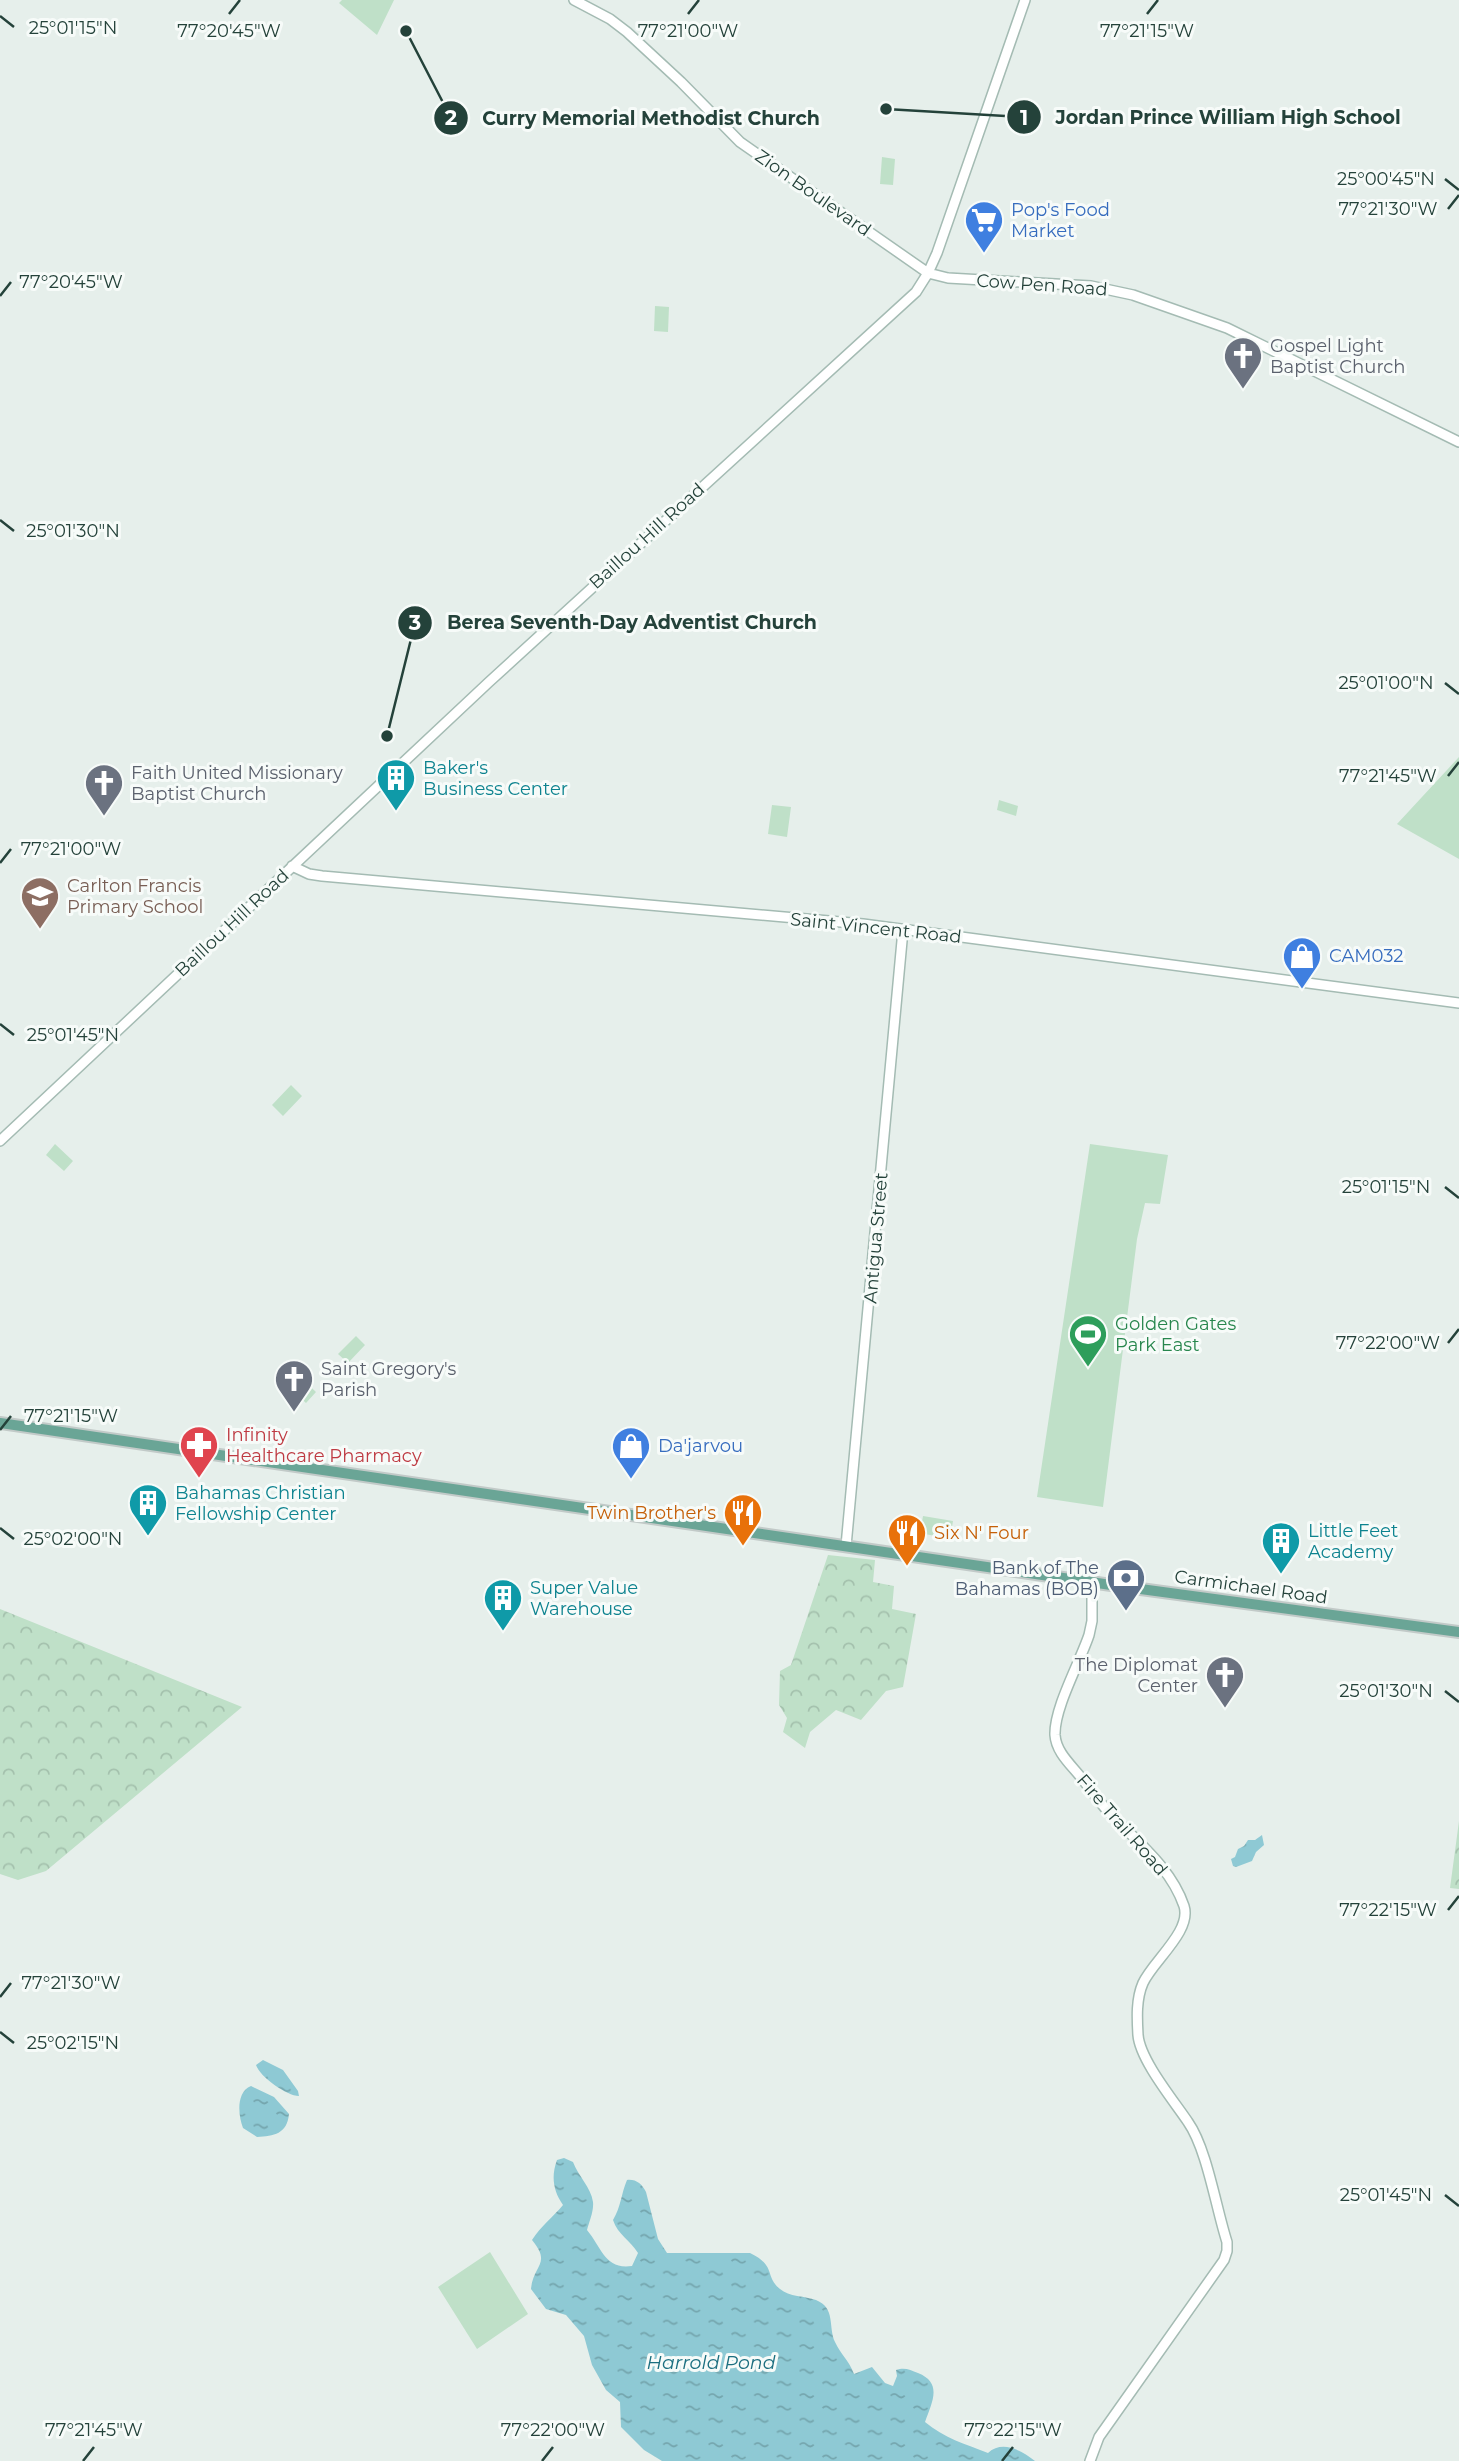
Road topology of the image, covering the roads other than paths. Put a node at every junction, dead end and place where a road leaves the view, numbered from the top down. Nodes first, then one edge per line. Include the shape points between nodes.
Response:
1 (574, 0) edge
2 (1026, 0) edge
3 (928, 273) junction
4 (1459, 442) edge
5 (292, 866) junction
6 (903, 930) junction
7 (1459, 1003) edge
8 (0, 1141) edge
9 (0, 1423) edge
10 (846, 1546) junction
11 (1092, 1582) junction
12 (1459, 1632) edge
13 (1090, 2461) edge

1 - 3 street, Zion Boulevard via 627,32 738,140
2 - 3 street, Baillou Hill Road
3 - 4 street, Cow Pen Road via 1102,287 1133,295 1234,331
3 - 5 street, Baillou Hill Road via 908,300
5 - 6 street, Saint Vincent Road via 322,876
5 - 8 street, Baillou Hill Road
6 - 7 street, Saint Vincent Road
6 - 10 street, Antigua Street
9 - 10 main road, Carmichael Road
10 - 11 main road, Carmichael Road
11 - 12 main road, Carmichael Road
11 - 13 street, Fire Trail Road via 1089,1635 1056,1721 1056,1742 1106,1808 1146,1848 1185,1910 1182,1928 1140,1992 1138,2039 1199,2141 1227,2250 1099,2437

